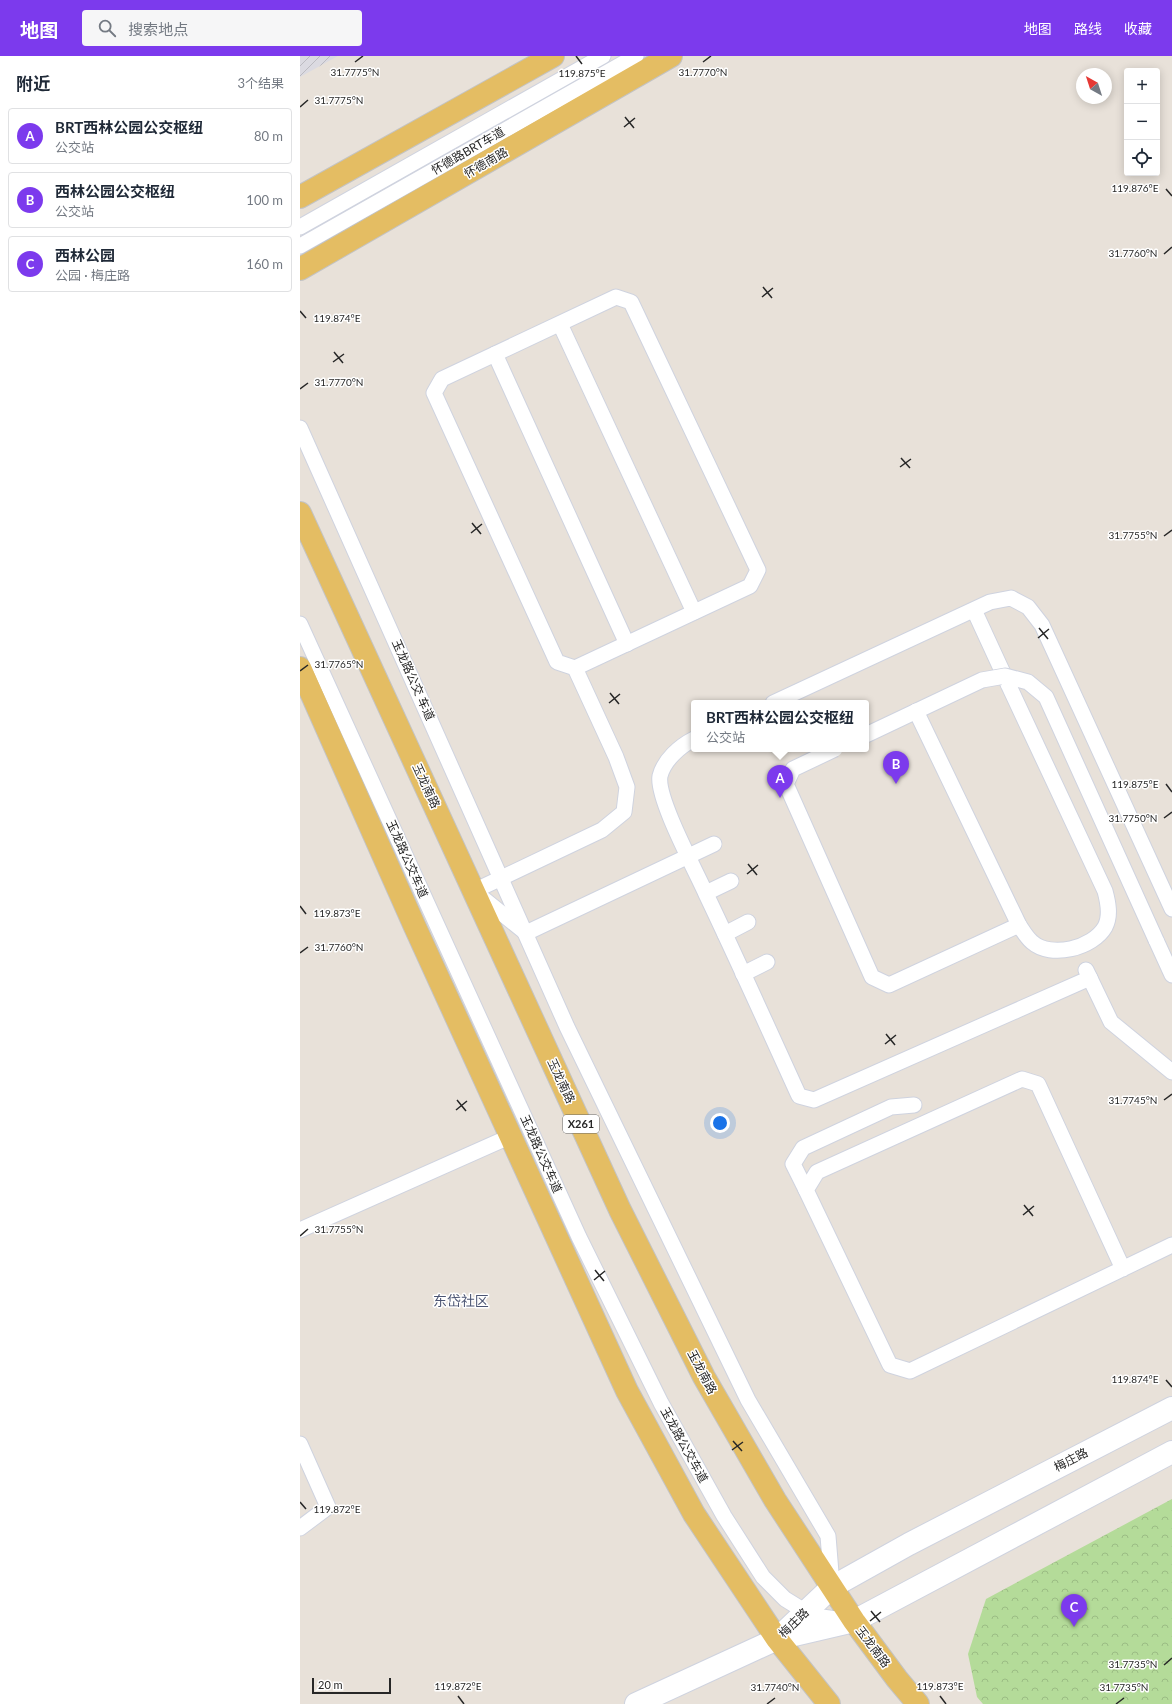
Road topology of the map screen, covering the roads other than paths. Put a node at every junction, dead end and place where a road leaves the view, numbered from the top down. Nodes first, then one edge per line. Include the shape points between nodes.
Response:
1 (553, 56) edge
2 (603, 56) edge
3 (636, 56) edge
4 (671, 56) edge
5 (300, 197) edge
6 (300, 227) edge
7 (300, 246) edge
8 (300, 270) edge
9 (560, 324) junction
10 (496, 354) junction
11 (300, 428) edge
12 (300, 513) edge
13 (974, 610) junction
14 (694, 612) junction
15 (300, 624) edge
16 (627, 644) junction
17 (300, 668) edge
18 (575, 668) junction
19 (779, 700) edge
20 (916, 711) junction
21 (869, 734) edge
22 (691, 740) edge
23 (830, 752) edge
24 (714, 844) dead end
25 (688, 856) junction
26 (501, 878) junction
27 (731, 881) dead end
28 (474, 891) junction
29 (706, 892) junction
30 (1172, 908) edge
31 (748, 922) dead end
32 (1019, 925) junction
33 (526, 933) junction
34 (724, 934) junction
35 (767, 962) dead end
36 (743, 974) junction
37 (1172, 975) edge
38 (1172, 1072) edge
39 (914, 1105) dead end
40 (511, 1136) junction
41 (806, 1190) junction
42 (300, 1230) edge
43 (1172, 1245) edge
44 (1123, 1269) junction
45 (1172, 1408) edge
46 (300, 1444) edge
47 (1172, 1452) edge
48 (300, 1528) edge
49 (832, 1587) junction
50 (806, 1612) junction
51 (854, 1621) junction
52 (777, 1639) junction
53 (636, 1704) edge
54 (830, 1704) edge
55 (918, 1704) edge

1 - 5 main road
2 - 6 lane, 怀德路BRT车道
3 - 7 lane, 怀德路BRT车道
4 - 8 main road, 怀德南路
9 - 10 lane
9 - 14 lane
9 - 14 lane via 616,297 631,302 755,563 758,570 750,586
10 - 16 lane
10 - 18 lane via 442,379 434,393 557,662
11 - 26 lane, 玉龙路公交 车道
12 - 28 main road, 玉龙南路 / X261
13 - 19 lane
13 - 30 lane via 990,602 1011,598 1028,607 1042,625
13 - 32 lane, bridge via 1105,891 1109,910 1105,926 1093,940 1070,950 1052,951 1032,943
14 - 16 lane
15 - 50 lane, 玉龙路公交车道 via 579,1237 661,1403 724,1516 763,1577 785,1598
16 - 18 lane
17 - 40 main road
18 - 26 lane via 627,787 624,812 602,830
20 - 21 lane, bridge
20 - 32 lane, bridge
20 - 37 lane, bridge via 982,680 1005,676 1028,682 1046,697
22 - 25 lane via 670,757 660,776 662,795
23 - 32 lane, bridge via 793,769 786,784 872,977 889,985
24 - 25 lane
25 - 29 lane
25 - 33 lane
26 - 28 lane
26 - 33 lane, 玉龙路公交 车道
27 - 29 lane
28 - 33 lane
28 - 49 main road, 玉龙南路 / X261 via 620,1210 704,1377 776,1500
29 - 34 lane
31 - 34 lane
33 - 49 lane via 567,1027 748,1400 828,1536
34 - 36 lane
35 - 36 lane
36 - 38 lane via 799,1096 814,1100 1088,974 1111,1022
39 - 41 lane via 891,1107 803,1148 793,1164
40 - 42 lane
40 - 52 main road via 627,1391 694,1514
41 - 44 lane via 890,1365 910,1371
41 - 44 lane via 817,1172 1022,1079 1038,1084
43 - 44 lane
45 - 49 main road, 梅庄路 via 909,1544
46 - 48 lane via 328,1507
47 - 51 main road, 梅庄路
49 - 50 main road, 梅庄路
49 - 51 main road, 玉龙南路 / X261
50 - 51 lane, 玉龙路公交车道 via 815,1616
50 - 52 main road, 梅庄路
51 - 52 main road, 梅庄路
51 - 55 main road, 玉龙南路 / X261
52 - 53 main road
52 - 54 main road

